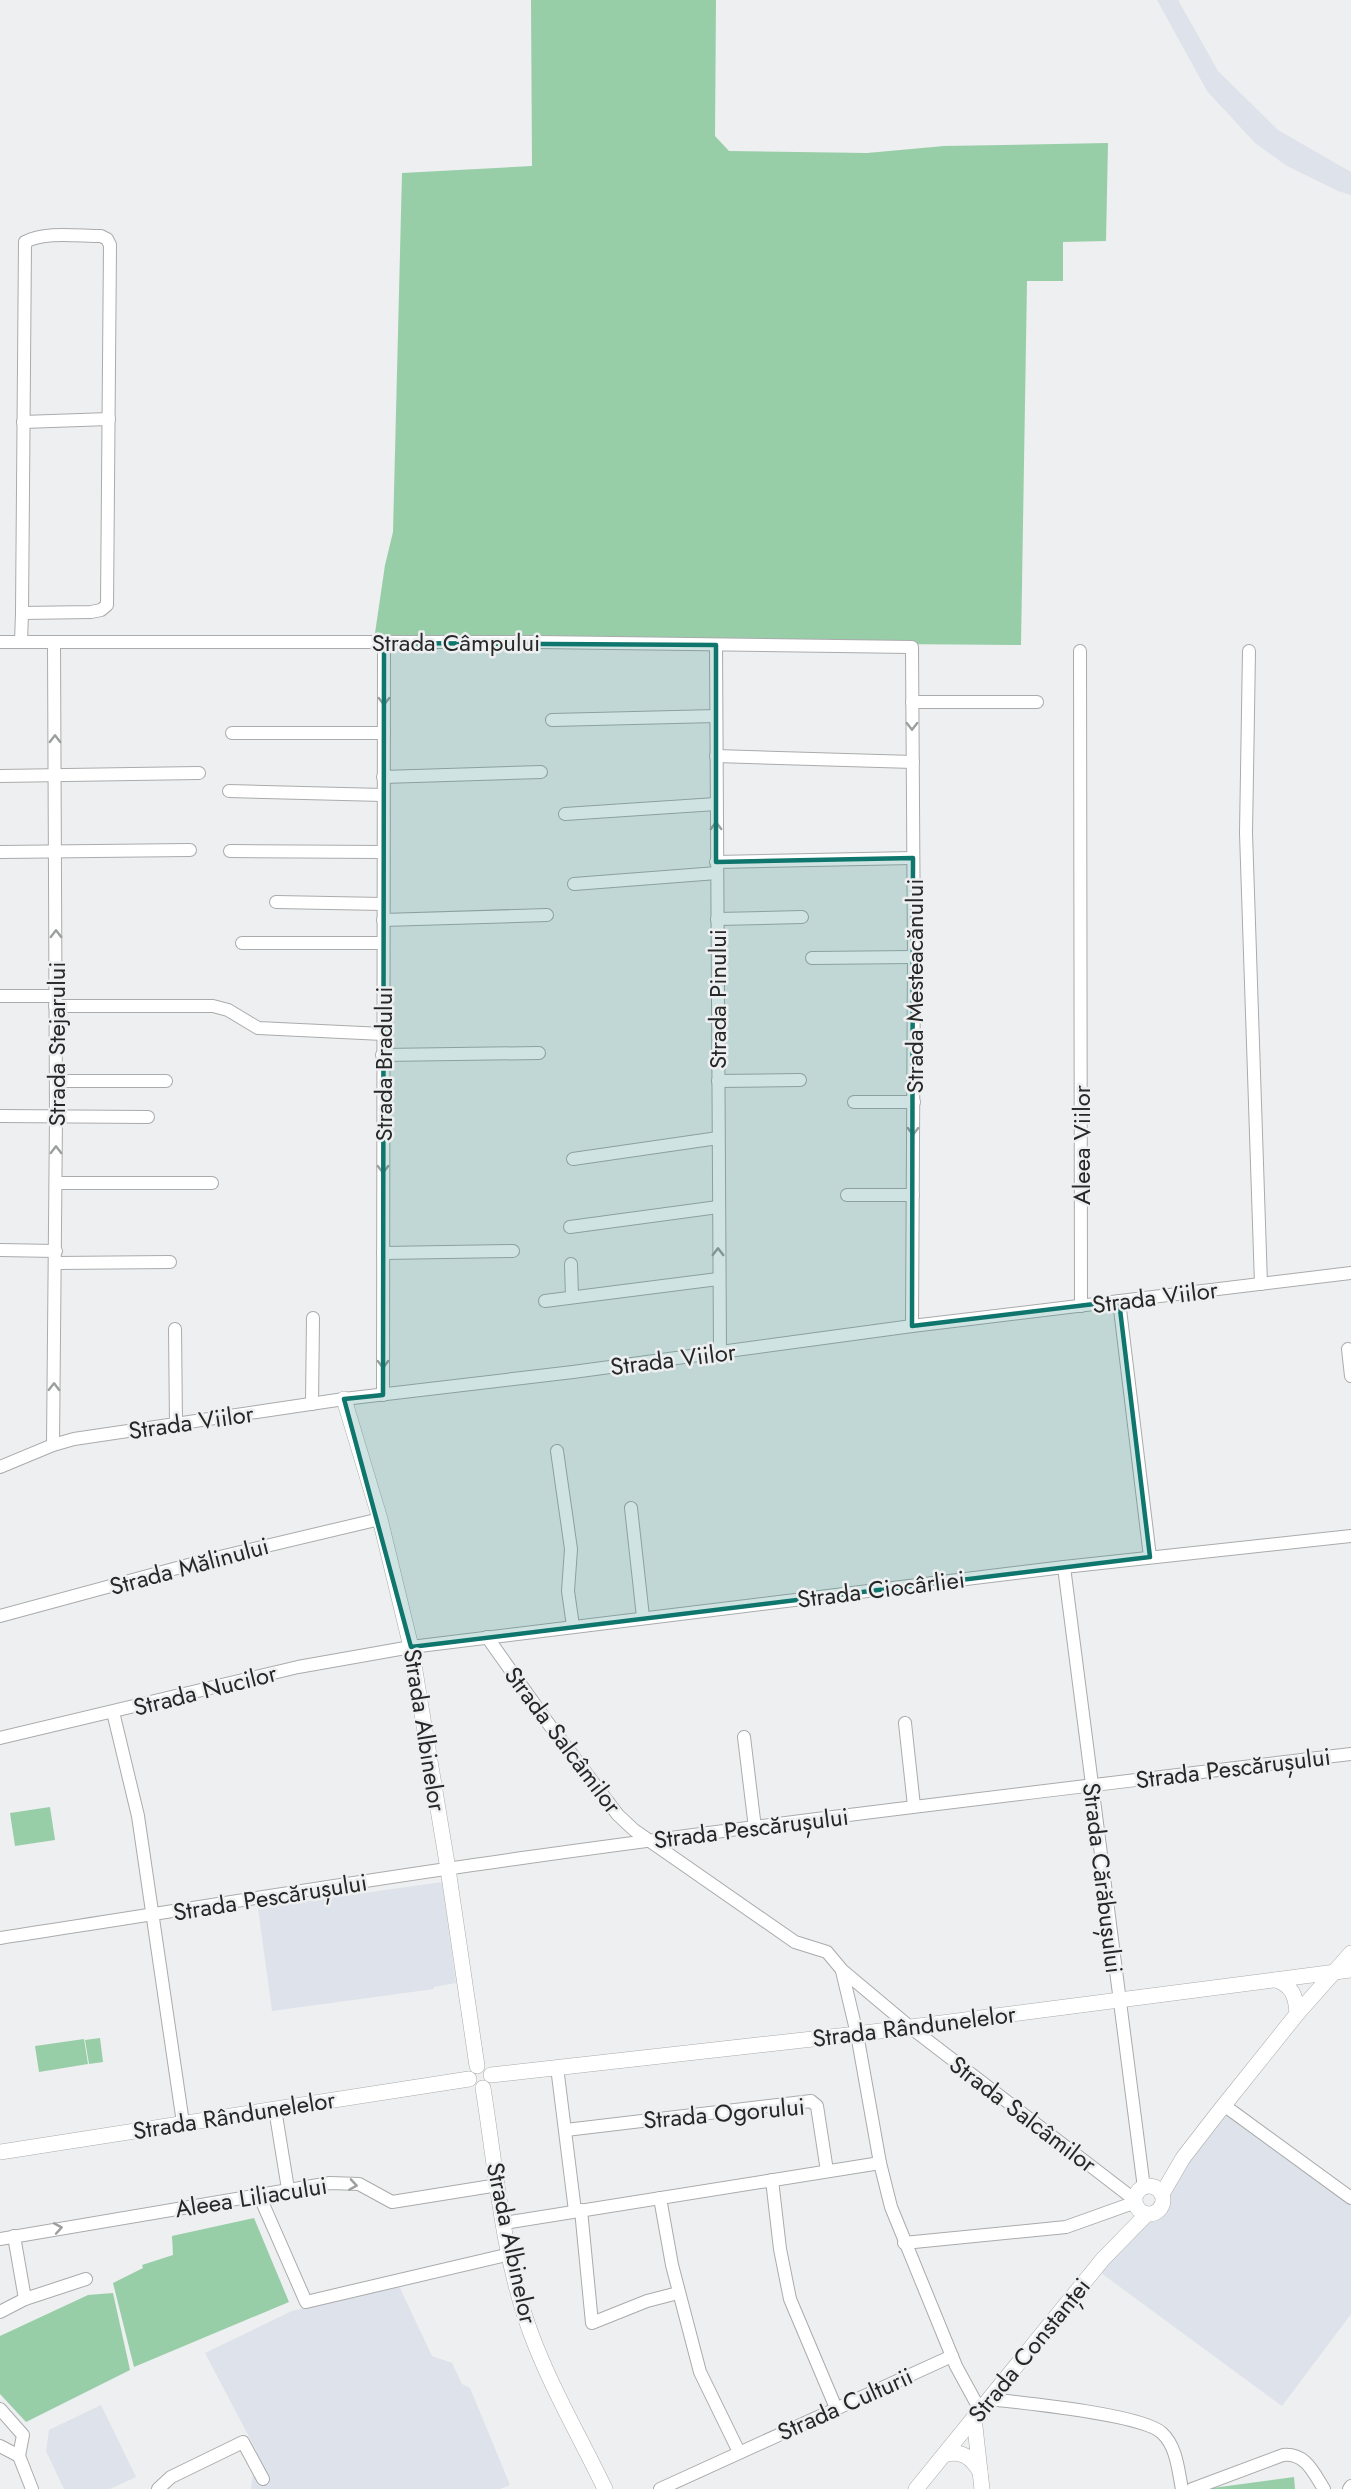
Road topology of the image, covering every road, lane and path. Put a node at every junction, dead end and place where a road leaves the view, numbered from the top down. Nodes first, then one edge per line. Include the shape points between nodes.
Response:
1 (110, 419) junction
2 (23, 422) junction
3 (22, 613) junction
4 (0, 642) edge
5 (21, 642) junction
6 (54, 643) junction
7 (384, 643) junction
8 (716, 645) junction
9 (912, 646) joint
10 (1080, 651) dead end
11 (1248, 651) dead end
12 (912, 702) junction
13 (1037, 702) dead end
14 (716, 716) junction
15 (552, 720) dead end
16 (232, 734) dead end
17 (384, 734) junction
18 (716, 756) junction
19 (913, 762) junction
20 (541, 772) dead end
21 (199, 773) dead end
22 (0, 776) edge
23 (55, 776) junction
24 (383, 777) junction
25 (228, 791) dead end
26 (383, 795) junction
27 (716, 804) junction
28 (566, 814) dead end
29 (190, 850) dead end
30 (55, 851) junction
31 (230, 851) dead end
32 (0, 852) edge
33 (383, 852) junction
34 (913, 858) junction
35 (717, 867) junction
36 (574, 884) dead end
37 (276, 902) dead end
38 (383, 904) junction
39 (547, 915) dead end
40 (802, 917) dead end
41 (717, 919) junction
42 (383, 920) junction
43 (242, 943) dead end
44 (383, 943) junction
45 (914, 957) junction
46 (812, 958) dead end
47 (0, 996) edge
48 (55, 1001) junction
49 (382, 1034) junction
50 (539, 1053) dead end
51 (382, 1056) junction
52 (800, 1080) dead end
53 (56, 1081) junction
54 (166, 1081) dead end
55 (718, 1081) junction
56 (854, 1102) dead end
57 (914, 1102) junction
58 (0, 1116) edge
59 (56, 1117) junction
60 (148, 1117) dead end
61 (718, 1138) junction
62 (573, 1159) dead end
63 (56, 1183) junction
64 (212, 1183) dead end
65 (913, 1195) junction
66 (847, 1196) dead end
67 (718, 1207) junction
68 (570, 1227) dead end
69 (0, 1250) edge
70 (513, 1251) dead end
71 (383, 1253) junction
72 (56, 1257) junction
73 (170, 1262) dead end
74 (571, 1264) dead end
75 (1351, 1273) edge
76 (718, 1279) junction
77 (1261, 1284) junction
78 (572, 1298) junction
79 (545, 1301) dead end
80 (1119, 1301) junction
81 (1081, 1306) junction
82 (313, 1318) dead end
83 (912, 1326) junction
84 (175, 1329) dead end
85 (1348, 1349) dead end
86 (720, 1352) junction
87 (1351, 1376) edge
88 (383, 1395) junction
89 (344, 1399) junction
90 (312, 1404) junction
91 (176, 1424) junction
92 (53, 1445) junction
93 (557, 1451) dead end
94 (0, 1467) edge
95 (631, 1508) dead end
96 (380, 1519) junction
97 (1351, 1536) edge
98 (1150, 1557) junction
99 (1064, 1567) junction
100 (0, 1616) edge
101 (644, 1617) junction
102 (573, 1626) junction
103 (487, 1637) junction
104 (411, 1647) junction
105 (113, 1712) junction
106 (905, 1723) dead end
107 (744, 1737) dead end
108 (0, 1738) edge
109 (1351, 1754) edge
110 (1091, 1785) junction
111 (914, 1806) junction
112 (755, 1828) junction
113 (650, 1841) junction
114 (448, 1869) junction
115 (153, 1915) junction
116 (0, 1938) edge
117 (1351, 1953) edge
118 (842, 1970) junction
119 (1343, 1971) edge
120 (1276, 1980) junction
121 (1118, 1999) junction
122 (1297, 2014) junction
123 (910, 2027) junction
124 (857, 2034) junction
125 (557, 2067) junction
126 (473, 2072) junction
127 (487, 2082) junction
128 (1225, 2106) junction
129 (275, 2109) junction
130 (183, 2123) junction
131 (566, 2130) junction
132 (0, 2152) edge
133 (880, 2163) junction
134 (827, 2171) junction
135 (772, 2180) junction
136 (498, 2185) junction
137 (288, 2189) junction
138 (259, 2195) junction
139 (660, 2198) junction
140 (1351, 2198) edge
141 (1144, 2199) junction
142 (578, 2211) junction
143 (504, 2223) junction
144 (14, 2236) junction
145 (0, 2239) edge
146 (904, 2243) junction
147 (510, 2254) junction
148 (86, 2279) dead end
149 (677, 2290) junction
150 (25, 2299) junction
151 (0, 2312) edge
152 (952, 2356) junction
153 (836, 2408) junction
154 (0, 2409) edge
155 (981, 2409) junction
156 (0, 2446) edge
157 (739, 2452) junction
158 (944, 2455) junction
159 (19, 2456) junction
160 (980, 2472) junction
161 (263, 2479) dead end
162 (32, 2489) edge
163 (158, 2489) edge
164 (605, 2489) edge
165 (660, 2489) edge
166 (916, 2489) edge
167 (982, 2489) edge
168 (1182, 2489) edge
169 (1192, 2489) edge
170 (1324, 2489) edge

1 - 2 street
1 - 2 street via 110,245 101,236 43,237 25,243
1 - 3 street via 107,605 91,612
2 - 3 street
3 - 5 street
4 - 5 street, Strada Câmpului
5 - 6 street, Strada Câmpului
6 - 7 street, Strada Câmpului
23 -> 6 street, Strada Stejarului
7 - 8 street, Strada Câmpului
7 -> 17 street, Strada Bradului
8 - 9 street, Strada Câmpului
8 - 14 street, Strada Pinului
9 - 12 street, Strada Mesteacănului
10 - 81 street, Aleea Viilor
11 - 77 street via 1246,833
12 - 13 street
12 -> 19 street, Strada Mesteacănului
14 - 15 street
14 - 18 street, Strada Pinului
16 - 17 street
17 - 24 street, Strada Bradului
18 - 19 street
18 - 27 street, Strada Pinului
19 - 34 street, Strada Mesteacănului
20 - 24 street
21 - 23 street
22 - 23 street
23 - 30 street, Strada Stejarului
24 - 26 street, Strada Bradului
25 - 26 street
26 - 33 street, Strada Bradului
27 - 28 street
35 -> 27 street, Strada Pinului
29 - 30 street
30 - 32 street
48 -> 30 street, Strada Stejarului
31 - 33 street
33 - 38 street, Strada Bradului
34 - 35 street
34 - 45 street, Strada Mesteacănului
35 - 36 street
35 - 41 street, Strada Pinului
37 - 38 street
38 - 42 street, Strada Bradului
39 - 42 street
40 - 41 street
41 - 55 street, Strada Pinului
42 - 44 street, Strada Bradului
43 - 44 street
44 - 49 street, Strada Bradului
45 - 46 street
45 - 57 street, Strada Mesteacănului
47 - 48 street
48 - 49 street via 213,1006 228,1010 258,1029
48 - 53 street, Strada Stejarului
49 - 51 street, Strada Bradului
50 - 51 street
51 -> 71 street, Strada Bradului
52 - 55 street
53 - 54 street
53 - 59 street, Strada Stejarului
55 - 61 street, Strada Pinului
56 - 57 street
57 -> 65 street, Strada Mesteacănului
58 - 59 street
59 - 60 street
63 -> 59 street, Strada Stejarului
61 - 62 street
61 - 67 street, Strada Pinului
63 - 64 street
63 - 72 street, Strada Stejarului
65 - 66 street
65 - 83 street, Strada Mesteacănului
67 - 68 street
76 -> 67 street, Strada Pinului
69 - 72 street
70 - 71 street
71 -> 88 street, Strada Bradului
72 - 73 street
92 -> 72 street, Strada Stejarului
74 - 78 street
75 - 77 street, Strada Viilor
76 - 78 street
76 - 86 street, Strada Pinului
77 - 80 street, Strada Viilor
78 - 79 street
80 - 81 street, Strada Viilor
80 - 98 street
81 - 83 street, Strada Viilor
82 - 90 street
83 - 86 street, Strada Viilor
84 - 91 street
85 - 87 street
86 - 88 street, Strada Viilor
88 - 89 street, Strada Viilor
89 - 90 street, Strada Viilor
89 - 96 street, Strada Albinelor
90 - 91 street, Strada Viilor
91 - 92 street, Strada Viilor
92 - 94 street, Strada Viilor
93 - 102 street via 571,1549 568,1591
95 - 101 street
96 - 100 street, Strada Mălinului via 203,1561
96 - 104 street, Strada Albinelor
97 - 98 street, Strada Ciocârliei
98 - 99 street, Strada Ciocârliei
99 - 101 street, Strada Ciocârliei
99 - 110 street, Strada Cărăbușului
101 - 102 street, Strada Ciocârliei
102 - 103 street, Strada Ciocârliei
103 - 104 street, Strada Ciocârliei
103 - 113 street, Strada Salcâmilor via 618,1815
104 - 105 street, Strada Nucilor via 298,1667
104 - 114 street, Strada Albinelor
105 - 108 street, Strada Nucilor
105 - 115 street, Strada Pescărușului via 138,1816
106 - 111 street
107 - 112 street
109 - 110 street, Strada Pescărușului
110 - 111 street, Strada Pescărușului
110 - 121 street, Strada Cărăbușului
111 - 112 street, Strada Pescărușului
112 - 113 street, Strada Pescărușului
113 - 114 street, Strada Pescărușului
113 - 118 street, Strada Salcâmilor via 795,1942 827,1952
114 - 115 street, Strada Pescărușului
114 - 126 street, Strada Albinelor
115 - 116 street, Strada Pescărușului
115 - 130 street, Strada Pescărușului
117 - 119 street
118 - 123 street, Strada Salcâmilor
118 - 124 street
119 - 120 street, Strada Rândunelelor
119 - 122 street
120 - 121 street, Strada Rândunelelor
120 - 122 street via 1290,1988
121 - 123 street, Strada Rândunelelor
121 - 141 street, Strada Cărăbușului
122 - 128 street
123 - 124 street, Strada Rândunelelor
123 - 141 street, Strada Salcâmilor
124 - 125 street, Strada Rândunelelor
124 - 133 street
125 - 127 street, Strada Rândunelelor
125 - 131 street
126 - 127 street via 484,2067
126 - 129 street, Strada Rândunelelor
127 - 136 street, Strada Albinelor
128 - 140 street
128 - 141 street, Strada Constanței
129 - 130 street, Strada Rândunelelor
129 - 137 street
130 - 132 street, Strada Rândunelelor
131 - 134 street, Strada Ogorului via 811,2101 817,2106
131 - 142 street
133 - 134 street
133 - 146 street
134 - 135 street
135 - 139 street
135 - 153 street via 790,2300
137 -> 136 street, Aleea Liliacului via 330,2183 359,2184 392,2202
136 - 143 street, Strada Albinelor
137 - 138 street, Aleea Liliacului
144 -> 138 street, Aleea Liliacului
138 - 147 street via 306,2302
139 - 142 street
139 - 149 street
141 - 146 street via 1066,2227
141 - 155 street, Strada Constanței via 1117,2243
142 - 143 street
142 - 149 street via 592,2323
143 - 147 street, Strada Albinelor
144 - 145 street, Aleea Liliacului
144 - 150 street
146 - 152 street
147 - 164 street, Strada Albinelor via 530,2331
148 - 150 street
149 - 157 street via 700,2372
150 - 151 street
152 - 153 street, Strada Culturii
152 - 155 street via 962,2381
153 - 157 street, Strada Culturii
154 - 159 street via 23,2435
155 - 158 street, Strada Constanței
155 - 160 street
155 - 168 street via 1051,2407 1152,2425 1170,2442
156 - 159 street
157 - 165 street, Strada Culturii
158 - 160 street via 968,2456
158 - 166 street, Strada Constanței
159 - 162 street
160 - 167 street
161 - 163 street via 243,2442 171,2477
169 - 170 street via 1291,2454 1307,2463

